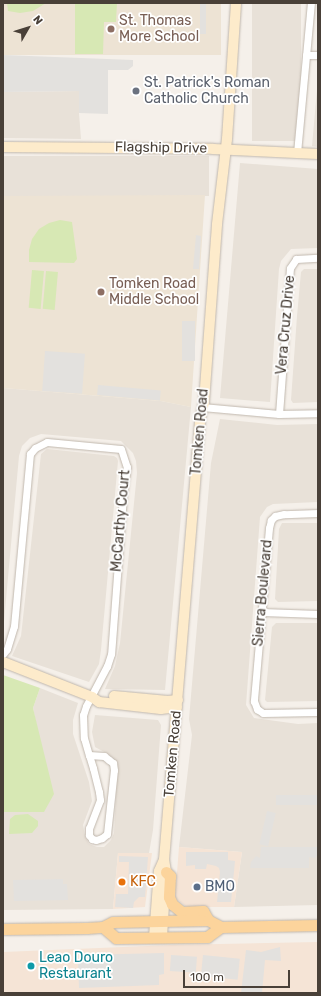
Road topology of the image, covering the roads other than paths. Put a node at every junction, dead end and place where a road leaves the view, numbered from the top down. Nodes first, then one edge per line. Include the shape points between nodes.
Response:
1 (236, 3) edge
2 (312, 3) edge
3 (306, 55) junction
4 (318, 55) edge
5 (3, 147) edge
6 (226, 150) junction
7 (297, 153) junction
8 (318, 154) edge
9 (318, 258) edge
10 (202, 407) junction
11 (318, 413) edge
12 (279, 414) junction
13 (318, 513) edge
14 (262, 612) junction
15 (318, 614) edge
16 (3, 654) edge
17 (3, 662) edge
18 (92, 697) junction
19 (178, 704) junction
20 (318, 712) edge
21 (89, 755) junction
22 (164, 860) junction
23 (166, 872) junction
24 (208, 920) junction
25 (159, 921) junction
26 (318, 925) edge
27 (103, 927) junction
28 (221, 927) junction
29 (3, 929) edge
30 (158, 937) junction

1 - 6 street, Tomken Road
2 - 3 street
3 - 4 street
3 - 7 street
5 - 6 street, Flagship Drive
6 - 7 street, Flagship Drive
6 - 10 street, Tomken Road via 217,224
7 - 8 street, Flagship Drive
9 - 12 street, Vera Cruz Drive via 296,260 290,268
10 - 12 street
10 - 19 street, Tomken Road
11 - 12 street
13 - 14 street, Sierra Boulevard via 284,514 271,520
14 - 15 street
14 - 20 street, Sierra Boulevard via 254,701 257,708 263,713
16 - 18 street, McCarthy Court via 14,626 30,454 35,448 47,442 120,449 127,467 111,654
17 - 18 street
18 - 19 street via 168,701
18 - 21 street via 83,715 84,738
19 - 22 street, Tomken Road
21 - 21 street via 100,800 89,828 89,835 96,840 107,834 114,770 113,763 104,756
22 - 23 street, Tomken Road
22 - 25 street, Tomken Road via 159,871
23 - 24 main road via 170,876 169,897 172,904 182,912 204,911
23 - 25 street, Tomken Road
24 - 25 main road
24 - 28 main road
25 - 27 main road via 113,922
25 - 30 street, Tomken Road
26 - 28 main road
27 - 29 main road
27 - 30 main road via 116,938
28 - 30 main road via 207,937

